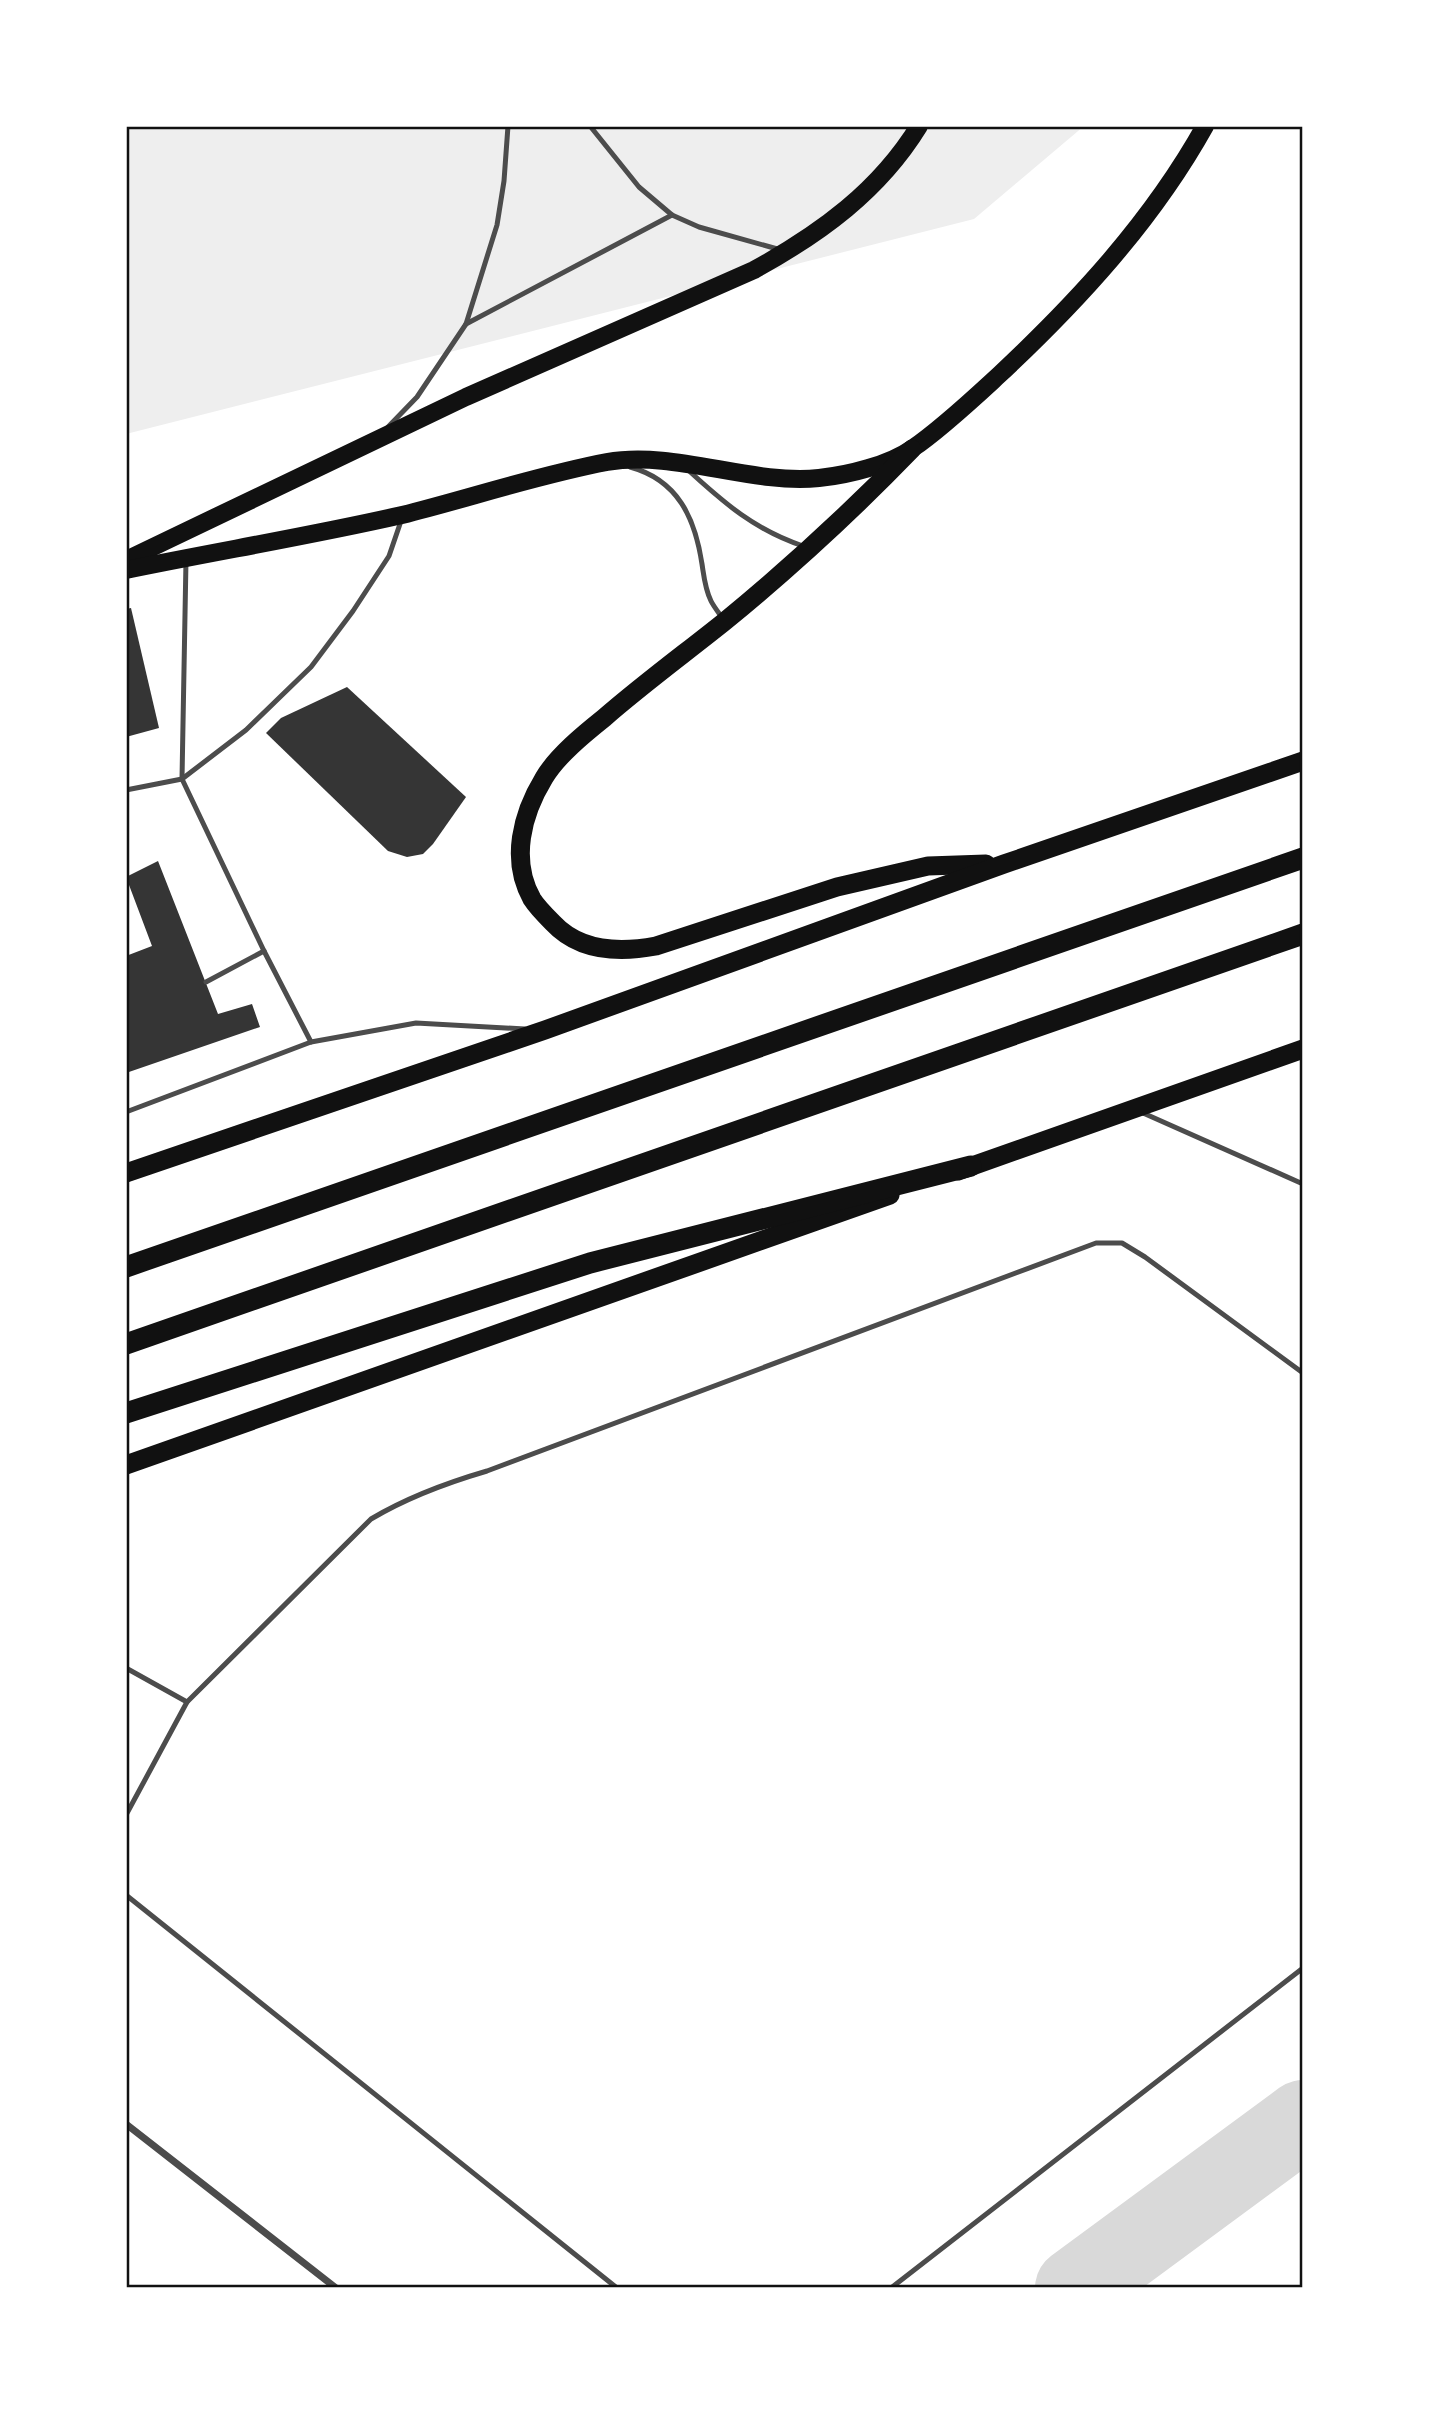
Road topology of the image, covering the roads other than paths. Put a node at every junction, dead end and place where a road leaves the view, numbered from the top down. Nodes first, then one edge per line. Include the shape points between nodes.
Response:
1 (508, 126) edge
2 (590, 126) edge
3 (919, 126) edge
4 (1205, 126) edge
5 (671, 215) junction
6 (787, 252) junction
7 (466, 324) junction
8 (377, 440) junction
9 (912, 449) junction
10 (610, 462) junction
11 (682, 465) junction
12 (403, 514) junction
13 (809, 548) junction
14 (186, 558) junction
15 (126, 560) edge
16 (126, 570) edge
17 (725, 621) junction
18 (1303, 761) edge
19 (182, 779) junction
20 (126, 790) edge
21 (1303, 858) edge
22 (1004, 864) junction
23 (1303, 934) edge
24 (264, 951) junction
25 (206, 982) dead end
26 (545, 1030) junction
27 (311, 1042) junction
28 (1303, 1049) edge
29 (1133, 1109) junction
30 (126, 1112) edge
31 (971, 1166) junction
32 (126, 1172) edge
33 (1303, 1184) edge
34 (126, 1267) edge
35 (126, 1344) edge
36 (1303, 1373) edge
37 (126, 1413) edge
38 (126, 1465) edge
39 (126, 1668) edge
40 (187, 1702) junction
41 (126, 1815) edge
42 (126, 1895) edge
43 (1303, 1968) edge
44 (126, 2124) edge
45 (336, 2288) edge
46 (617, 2288) edge
47 (891, 2288) edge

1 - 7 lane via 497,225
2 - 5 lane via 639,187
3 - 6 main road via 900,156 865,194
4 - 9 main road via 1163,194 1092,282 976,397
5 - 6 lane
5 - 7 lane
6 - 8 main road
7 - 8 lane via 417,397
8 - 15 main road
9 - 11 main road via 876,465 814,478
9 - 13 highway
10 - 11 main road
10 - 12 main road
10 - 17 lane via 649,474 684,505 694,524 705,585
11 - 13 lane via 723,503 757,526
12 - 14 main road
12 - 19 lane via 389,556 311,667 246,730
13 - 17 highway
14 - 16 main road
14 - 19 lane
17 - 22 highway via 579,739 545,776 527,812 520,859 531,898 563,933 605,950 629,951 837,887 928,866
18 - 22 highway
19 - 20 lane
19 - 24 lane
21 - 34 highway
22 - 26 highway
23 - 35 highway
24 - 25 lane
24 - 27 lane
26 - 27 lane via 416,1023
26 - 32 highway
27 - 30 lane
28 - 29 highway
29 - 31 highway
29 - 33 lane
31 - 37 highway via 590,1263
31 - 38 highway
36 - 40 lane via 1145,1257 1122,1243 1096,1243 400,1501 371,1519
39 - 40 lane
40 - 41 lane
42 - 46 lane
43 - 47 lane
44 - 45 street

